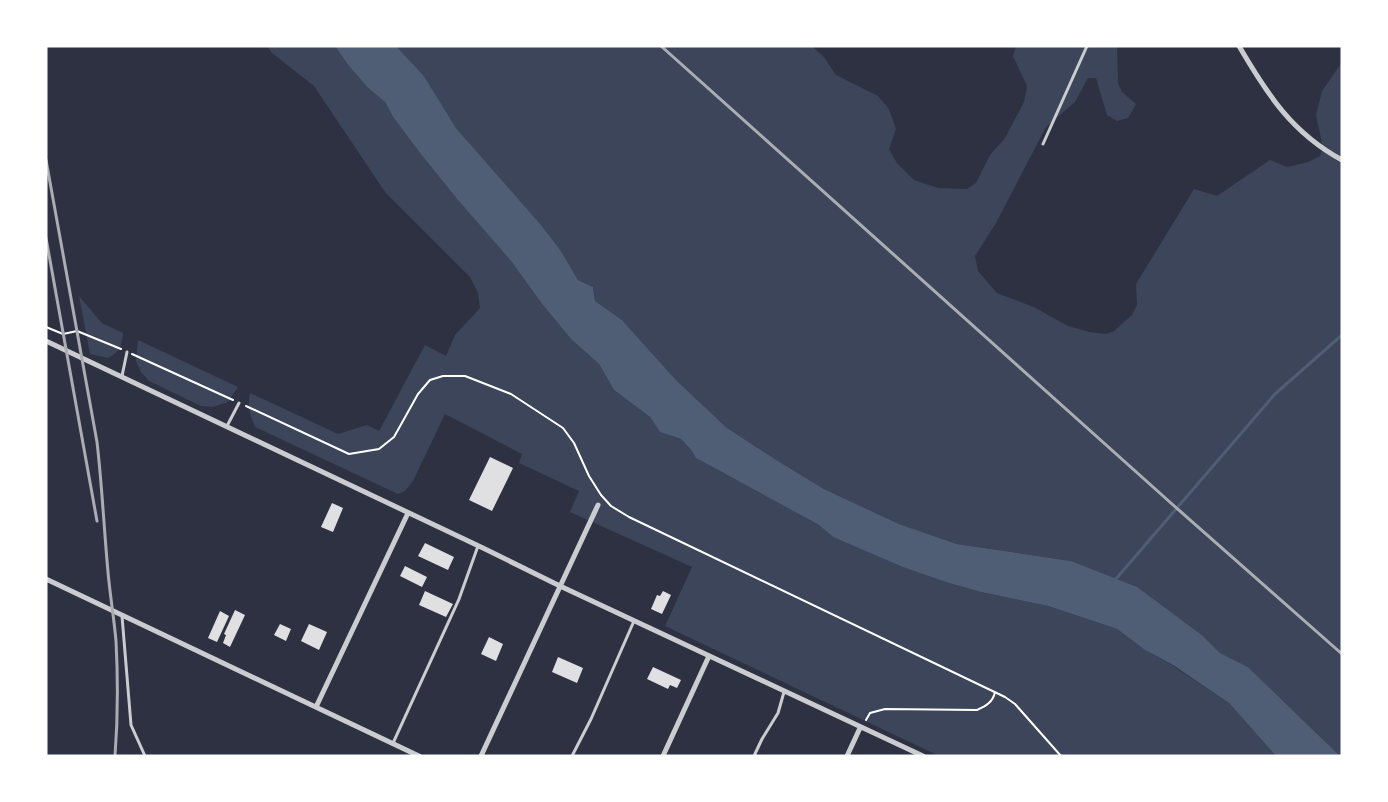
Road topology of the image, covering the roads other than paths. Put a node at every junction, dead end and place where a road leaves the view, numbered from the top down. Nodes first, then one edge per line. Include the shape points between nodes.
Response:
1 (1087, 46) edge
2 (1239, 46) edge
3 (1043, 144) dead end
4 (1342, 160) edge
5 (46, 341) edge
6 (127, 352) road end
7 (122, 376) junction
8 (239, 403) road end
9 (227, 426) junction
10 (598, 505) dead end
11 (408, 513) junction
12 (478, 546) junction
13 (46, 579) edge
14 (560, 586) junction
15 (122, 615) junction
16 (634, 621) junction
17 (709, 656) junction
18 (784, 692) junction
19 (316, 707) junction
20 (860, 728) junction
21 (393, 743) junction
22 (146, 756) edge
23 (419, 756) edge
24 (481, 756) edge
25 (572, 756) edge
26 (664, 756) edge
27 (754, 756) edge
28 (847, 756) edge
29 (923, 756) edge

1 - 3 lane
2 - 4 street via 1282,112 1298,129
5 - 7 street
6 - 7 lane
7 - 9 street
8 - 9 lane
9 - 11 street
10 - 14 street
11 - 12 street
11 - 19 street
12 - 14 street
12 - 21 lane via 459,599
13 - 15 street
14 - 16 street
14 - 24 street
15 - 19 street
15 - 22 lane via 131,725
16 - 17 street
16 - 25 lane via 592,719
17 - 18 street
17 - 26 street
18 - 20 street
18 - 27 lane via 778,713
19 - 21 street
20 - 28 street
20 - 29 street
21 - 23 street

